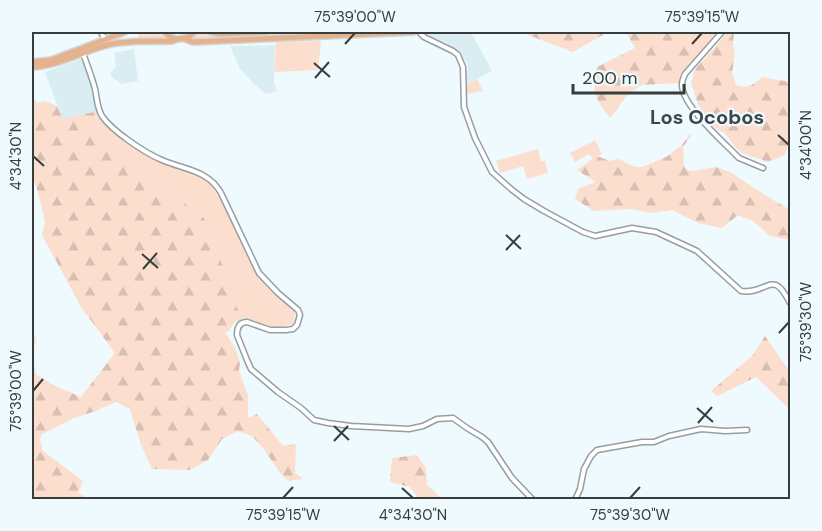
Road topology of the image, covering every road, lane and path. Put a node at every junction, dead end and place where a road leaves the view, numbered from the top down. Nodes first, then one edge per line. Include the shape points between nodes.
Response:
1 (101, 32) edge
2 (125, 32) edge
3 (165, 32) edge
4 (194, 32) edge
5 (211, 32) edge
6 (266, 32) edge
7 (413, 32) edge
8 (419, 32) edge
9 (723, 32) edge
10 (176, 39) junction
11 (185, 39) junction
12 (105, 40) junction
13 (83, 53) junction
14 (64, 58) junction
15 (32, 62) edge
16 (32, 67) edge
17 (763, 168) dead end
18 (790, 303) edge
19 (747, 430) dead end
20 (533, 500) edge
21 (575, 500) edge

1 - 12 street
2 - 12 main road
3 - 10 main road
4 - 11 main road
5 - 6 main road
7 - 11 main road via 193,42
8 - 18 street via 458,55 463,67 464,107 475,138 492,172 524,199 595,236 632,228 656,232 698,251 741,291 777,285
9 - 17 street via 685,74 683,90 697,116 739,158
10 - 11 main road
10 - 13 main road via 119,43
12 - 14 main road
13 - 14 main road
13 - 20 street via 98,108 106,121 153,156 214,182 259,273 298,310 300,320 293,329 270,330 247,322 239,325 237,335 255,373 320,422 409,429 453,418 488,442 512,478
14 - 15 main road
14 - 16 main road
19 - 21 street via 700,429 654,442 597,450 584,469

